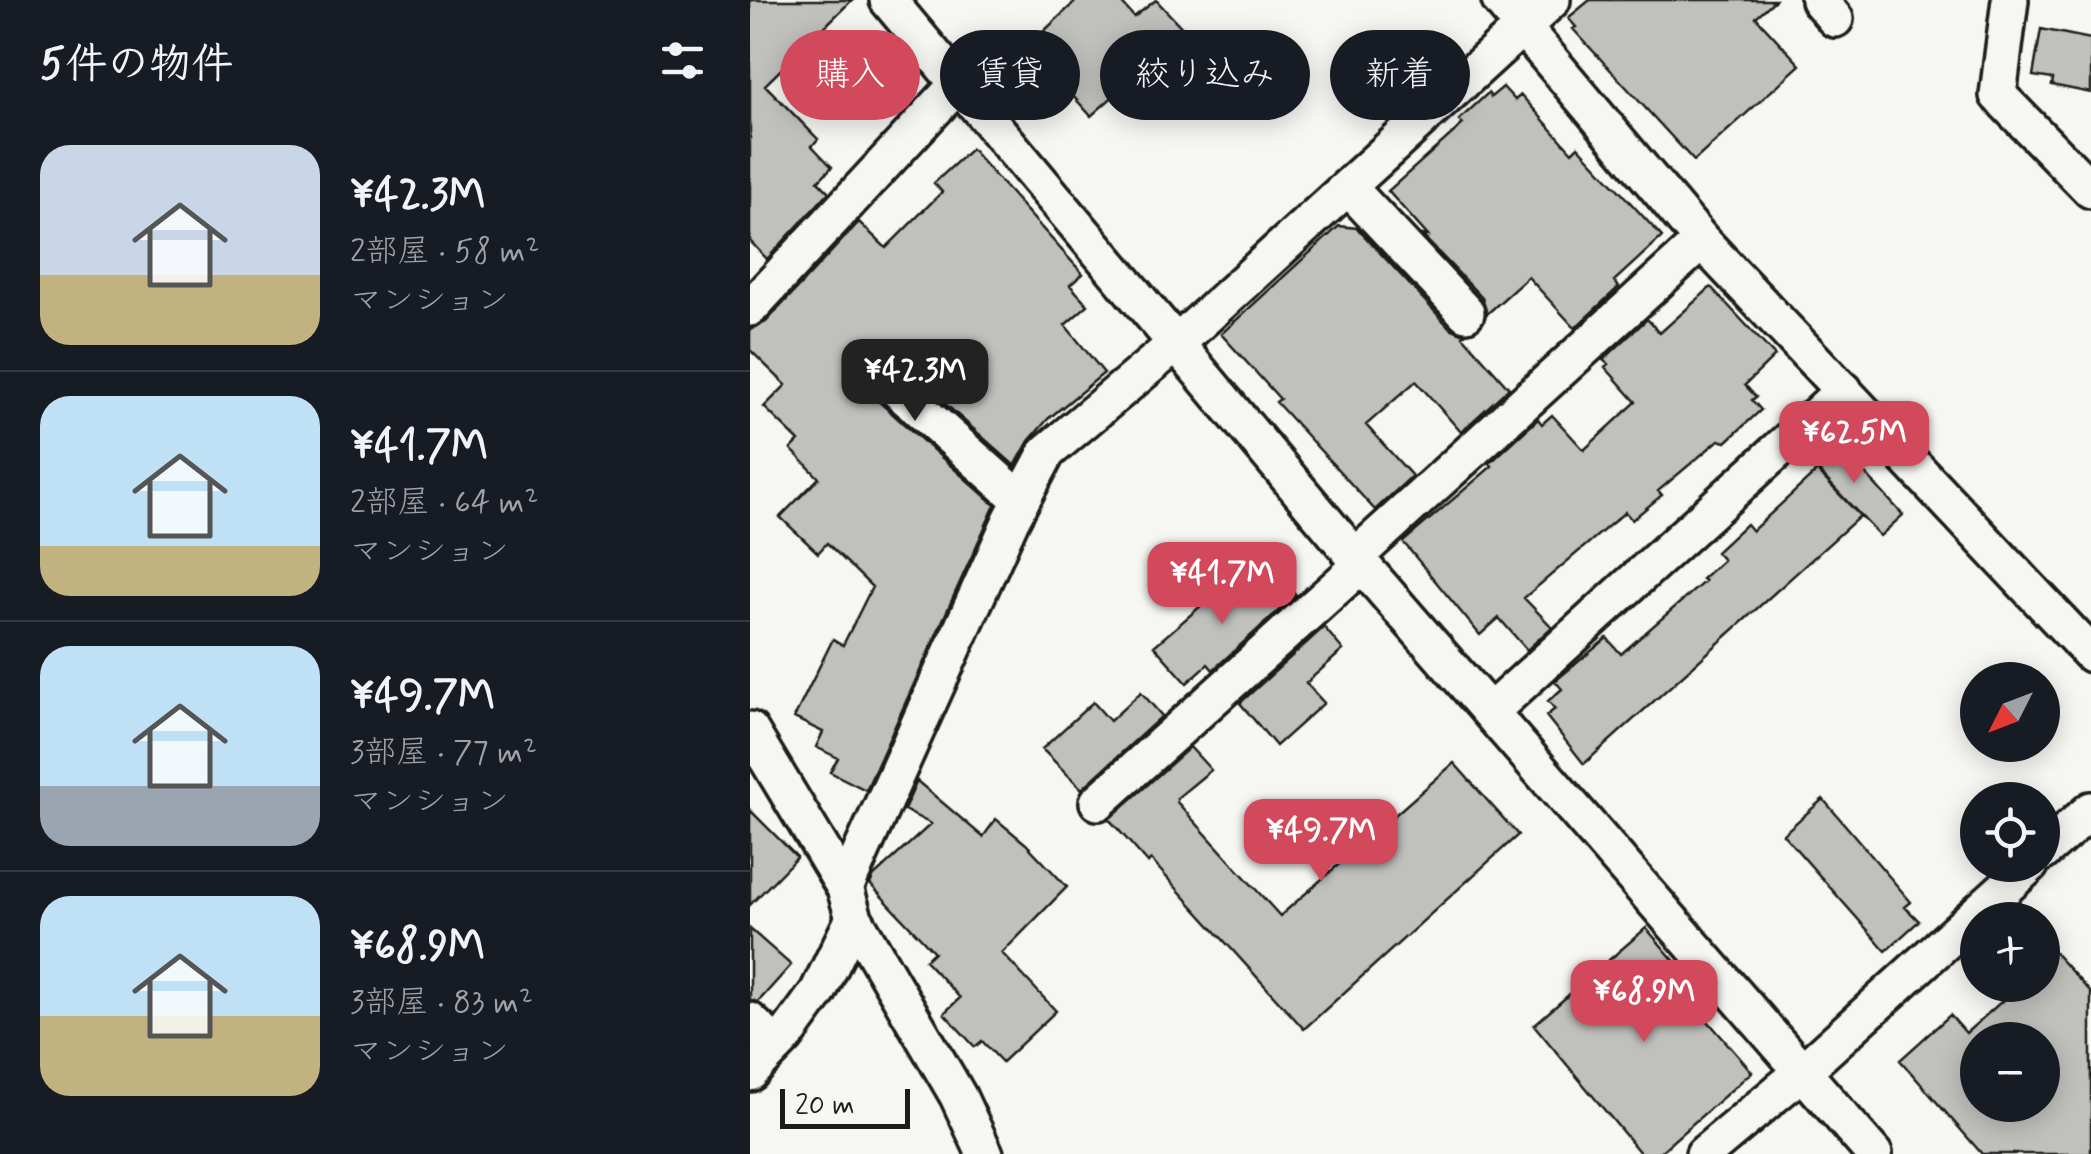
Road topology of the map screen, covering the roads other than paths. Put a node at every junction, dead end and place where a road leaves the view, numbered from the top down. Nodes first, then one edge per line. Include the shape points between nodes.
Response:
1 (888, 0) edge
2 (1500, 0) edge
3 (1552, 0) edge
4 (2010, 0) edge
5 (1525, 26) junction
6 (940, 62) edge
7 (940, 103) edge
8 (988, 120) edge
9 (1348, 187) junction
10 (2091, 190) edge
11 (1702, 240) junction
12 (750, 308) edge
13 (1466, 313) dead end
14 (1177, 343) junction
15 (873, 368) dead end
16 (1844, 390) junction
17 (1020, 500) junction
18 (1358, 561) junction
19 (2091, 654) edge
20 (1490, 712) junction
21 (750, 730) edge
22 (1098, 802) dead end
23 (2091, 810) edge
24 (2060, 838) edge
25 (2011, 882) edge
26 (850, 903) junction
27 (750, 1020) edge
28 (776, 1045) junction
29 (1803, 1070) junction
30 (750, 1073) edge
31 (985, 1154) edge
32 (1704, 1154) edge
33 (1874, 1154) edge

1 - 6 street
2 - 5 street
3 - 5 street
4 - 10 street via 1998,95
5 - 9 street
5 - 11 street
7 - 12 street
8 - 14 street
9 - 13 street
9 - 14 street
11 - 16 street
11 - 18 street
14 - 17 street via 1047,452
14 - 18 street
15 - 17 street
16 - 19 street
16 - 20 street
17 - 26 street
18 - 20 street
18 - 22 street
20 - 29 street
21 - 26 street
23 - 24 street
25 - 29 street
26 - 28 street via 818,992
26 - 31 street
27 - 28 street
28 - 30 street
29 - 32 street
29 - 33 street

